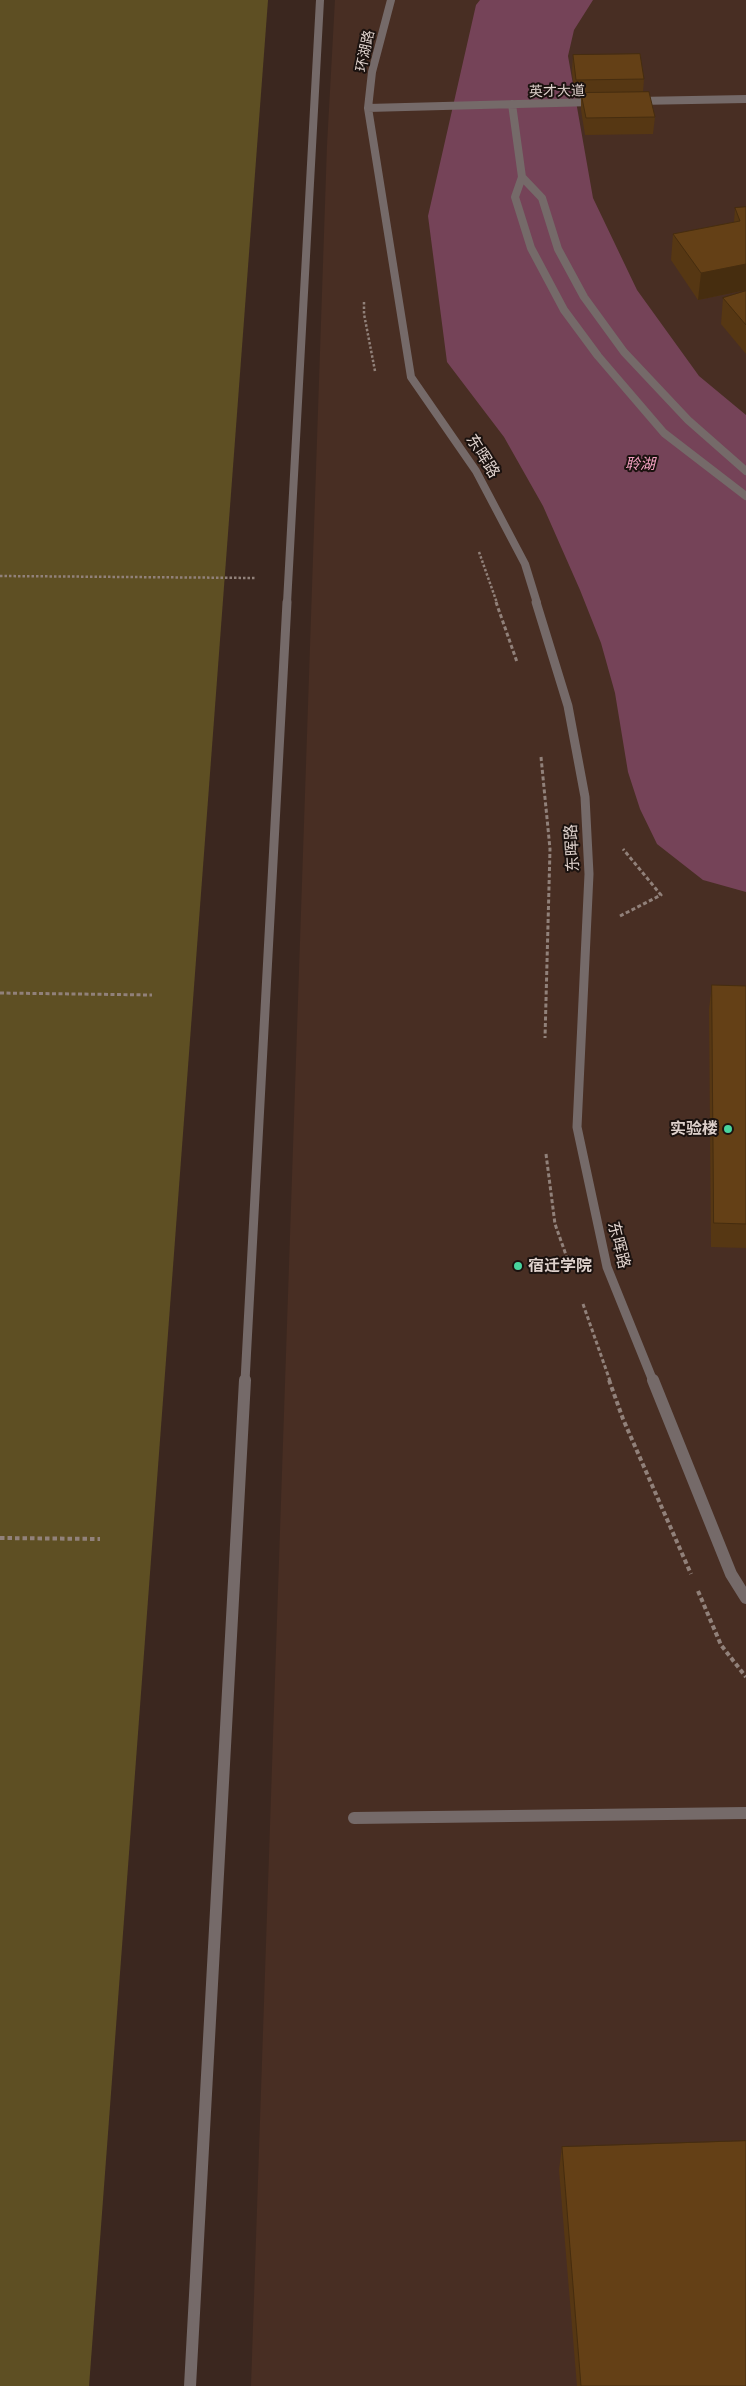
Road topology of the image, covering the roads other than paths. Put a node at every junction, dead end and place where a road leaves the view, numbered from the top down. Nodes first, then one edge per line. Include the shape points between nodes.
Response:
1 (320, 0) edge
2 (391, 0) edge
3 (746, 99) edge
4 (629, 101) edge
5 (599, 102) edge
6 (512, 104) junction
7 (368, 108) junction
8 (522, 177) junction
9 (746, 471) edge
10 (746, 496) edge
11 (746, 1598) edge
12 (746, 1813) edge
13 (354, 1818) dead end
14 (190, 2386) edge

1 - 14 street
2 - 7 street, 环湖路 via 372,72
3 - 4 street
5 - 6 street, 英才大道
6 - 7 street, 英才大道
6 - 8 street
7 - 11 street, 东晖路 via 411,377 476,471 525,564 568,706 585,797 589,874 577,1127 607,1267 731,1574
8 - 9 street via 542,198 558,249 584,297 624,352 688,420
8 - 10 street via 516,197 532,248 564,310 598,356 664,433
12 - 13 street

